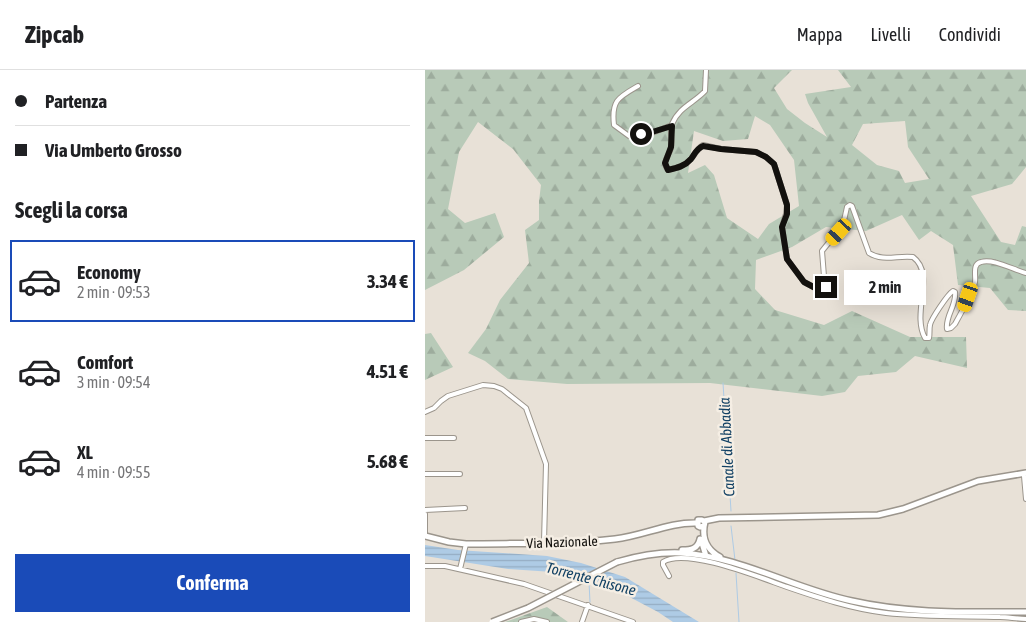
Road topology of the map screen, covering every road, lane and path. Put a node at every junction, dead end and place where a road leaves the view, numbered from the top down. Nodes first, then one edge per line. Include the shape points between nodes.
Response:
1 (706, 70) edge
2 (638, 86) dead end
3 (672, 126) junction
4 (1026, 273) edge
5 (425, 412) edge
6 (425, 438) edge
7 (454, 438) dead end
8 (425, 474) edge
9 (460, 474) dead end
10 (1025, 476) edge
11 (1026, 499) edge
12 (465, 508) dead end
13 (425, 510) edge
14 (425, 514) edge
15 (701, 524) junction
16 (425, 536) edge
17 (700, 539) junction
18 (543, 542) junction
19 (466, 544) junction
20 (706, 556) junction
21 (629, 558) junction
22 (732, 563) junction
23 (425, 566) edge
24 (460, 569) junction
25 (669, 576) dead end
26 (588, 605) junction
27 (1026, 612) edge
28 (1026, 619) edge
29 (493, 622) edge
30 (521, 622) edge
31 (547, 622) edge
32 (581, 622) edge
33 (633, 622) edge

1 - 3 street via 705,91 684,106
2 - 3 street via 618,97 613,113 614,125 629,136
3 - 4 street via 671,147 665,163 668,170 681,167 703,146 756,152 774,164 787,205 782,227 787,259 804,282 817,290 823,291 826,287 822,251 843,225 848,205 852,206 869,253 890,258 915,258 924,276 919,311 925,338 929,338 932,320 953,291 956,297 948,316 947,329 955,324 973,290 978,263 993,263
5 - 18 street via 448,396 483,385 502,389 526,408 547,468
6 - 7 street
8 - 9 street
10 - 11 street
10 - 15 main road, Via Nazionale via 978,481 878,515 719,518
12 - 13 street
14 - 16 street
15 - 17 main road
15 - 18 main road, Via Nazionale via 679,524 613,540
15 - 22 main road via 707,547
16 - 19 main road, Via Nazionale
17 - 20 main road
17 - 21 main road via 691,550 651,551
18 - 19 main road, Via Nazionale
19 - 24 street
20 - 21 main road via 663,553
20 - 22 main road
21 - 29 main road, bridge
22 - 27 main road via 831,596 879,606 945,612
23 - 24 street
24 - 26 street via 524,584
25 - 28 street via 663,562 673,558 689,559 710,562 832,602 877,612
26 - 32 street
26 - 33 street
30 - 31 street via 534,619

